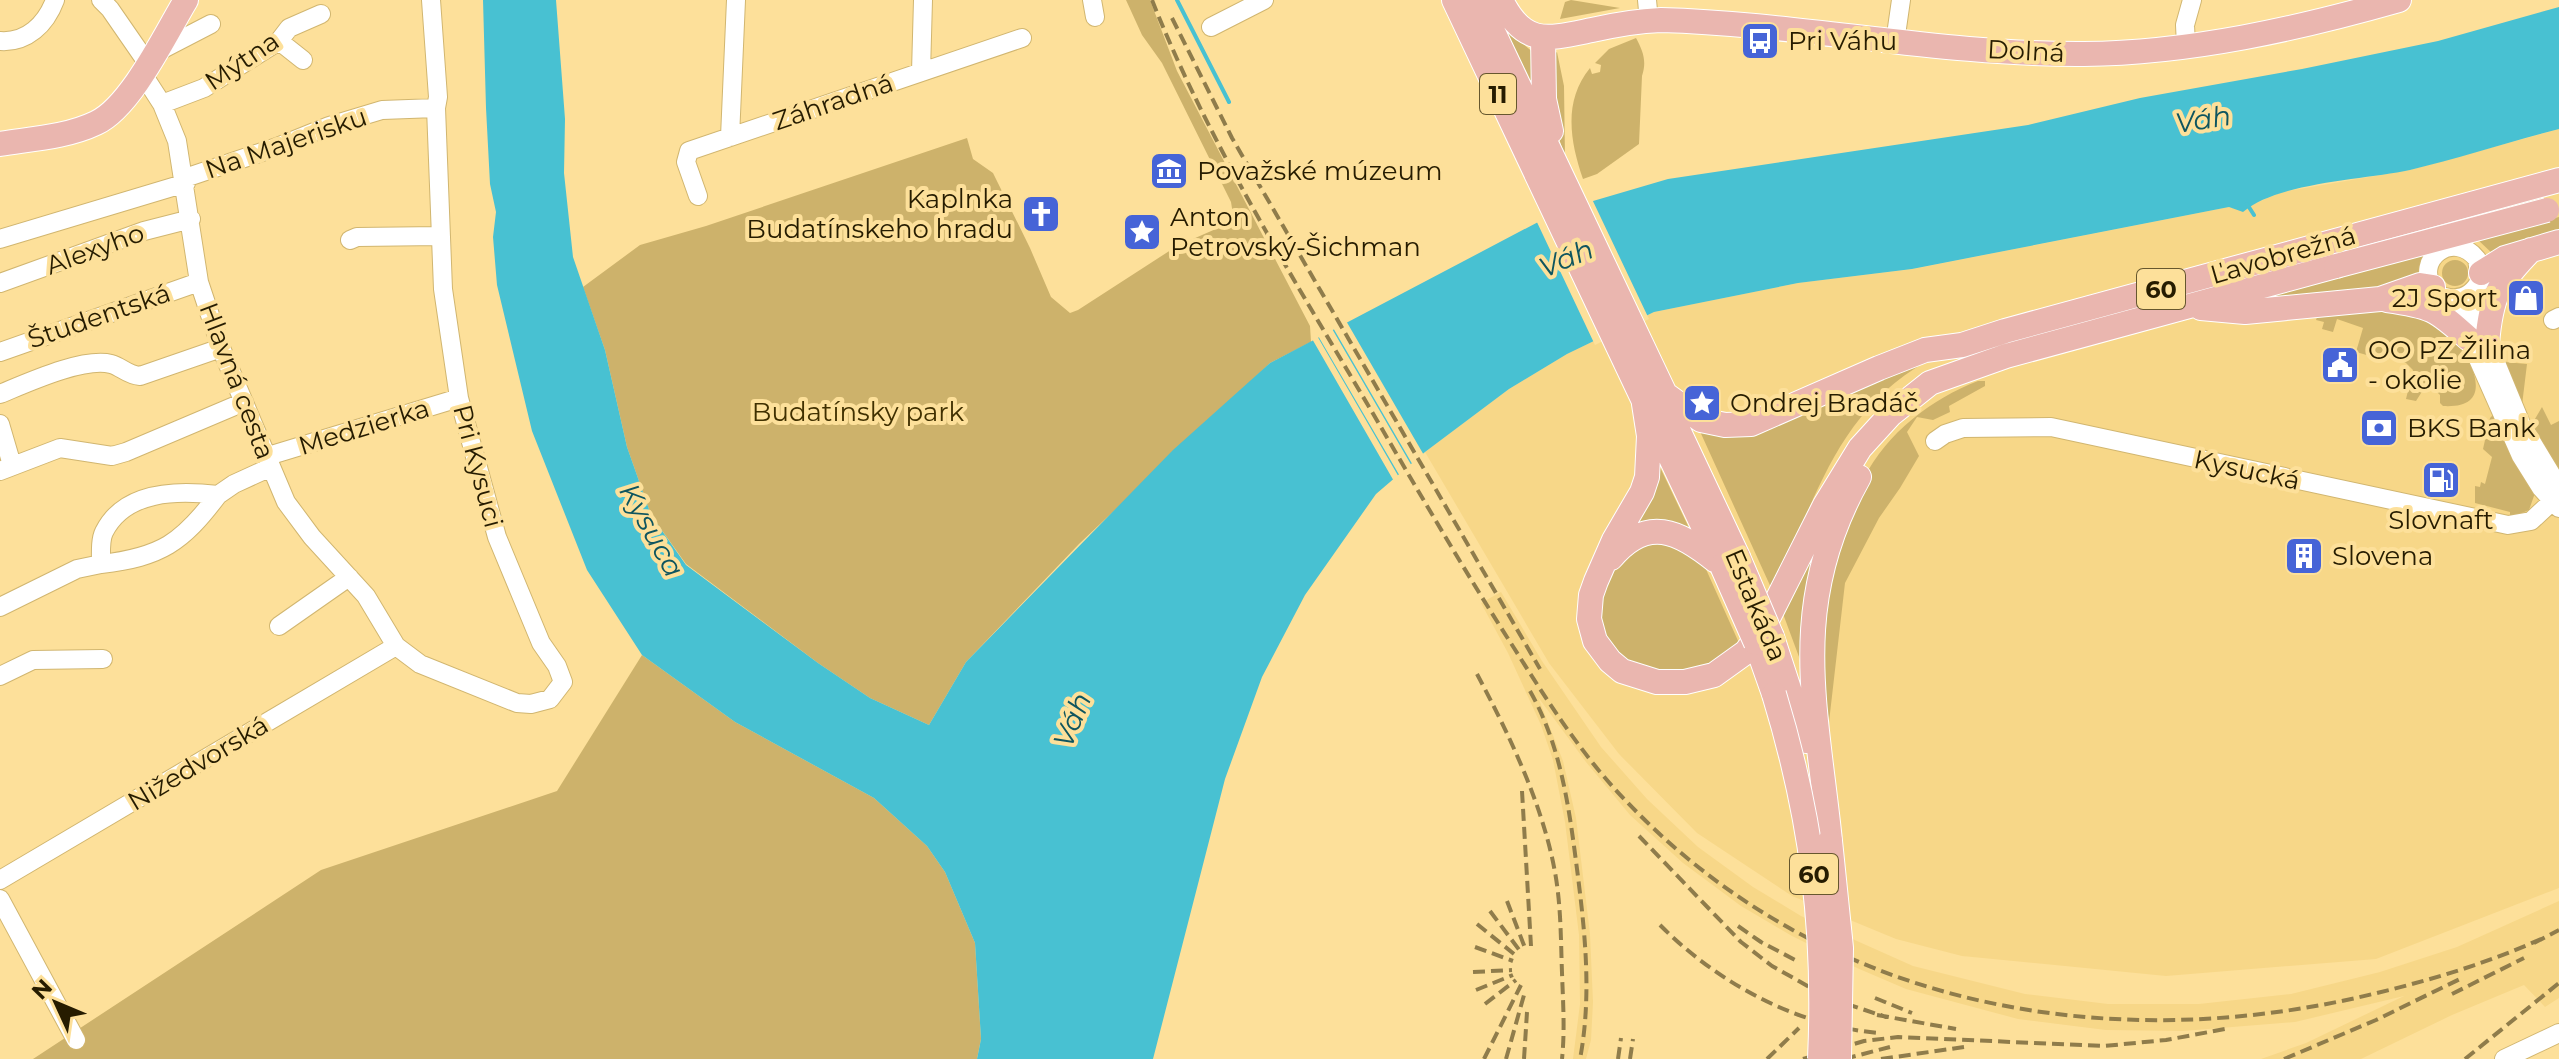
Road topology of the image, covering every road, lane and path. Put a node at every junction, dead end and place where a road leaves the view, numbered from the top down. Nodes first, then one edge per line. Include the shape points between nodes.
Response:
1 (55, 0) edge
2 (101, 0) edge
3 (186, 0) edge
4 (431, 0) edge
5 (736, 0) edge
6 (923, 0) edge
7 (1454, 0) edge
8 (1478, 0) edge
9 (1501, 0) edge
10 (1901, 0) edge
11 (2192, 0) edge
12 (2399, 0) edge
13 (1257, 2) edge
14 (1648, 10) edge
15 (321, 14) dead end
16 (211, 24) dead end
17 (1211, 27) dead end
18 (1022, 38) dead end
19 (1543, 38) junction
20 (0, 41) edge
21 (279, 41) junction
22 (1895, 42) junction
23 (2186, 45) junction
24 (303, 60) dead end
25 (148, 64) junction
26 (921, 72) junction
27 (162, 104) junction
28 (436, 108) junction
29 (730, 137) junction
30 (0, 144) edge
31 (185, 180) junction
32 (2559, 180) edge
33 (1552, 184) junction
34 (2506, 195) junction
35 (698, 196) dead end
36 (2553, 209) edge
37 (191, 219) junction
38 (2359, 234) junction
39 (440, 236) junction
40 (0, 239) edge
41 (350, 240) dead end
42 (2559, 242) edge
43 (2448, 249) junction
44 (2531, 250) junction
45 (2481, 273) junction
46 (199, 282) junction
47 (0, 283) edge
48 (2439, 292) junction
49 (2468, 295) junction
50 (2380, 299) junction
51 (2191, 307) junction
52 (2478, 341) junction
53 (1962, 345) junction
54 (221, 348) junction
55 (0, 352) edge
56 (1965, 371) junction
57 (0, 394) edge
58 (459, 398) junction
59 (1655, 399) junction
60 (244, 402) junction
61 (0, 424) edge
62 (1935, 441) dead end
63 (270, 462) junction
64 (6, 468) edge
65 (218, 495) junction
66 (2558, 498) edge
67 (1801, 549) junction
68 (1730, 562) junction
69 (101, 564) junction
70 (1599, 572) junction
71 (349, 577) junction
72 (0, 607) edge
73 (279, 626) dead end
74 (396, 646) junction
75 (103, 659) dead end
76 (0, 676) edge
77 (563, 682) joint
78 (1830, 841) junction
79 (0, 880) edge
80 (0, 899) edge
81 (2559, 1033) edge
82 (76, 1040) dead end
83 (1820, 1059) edge
84 (1839, 1059) edge
85 (2504, 1059) edge

1 - 20 street via 38,27 15,42
2 - 25 street, Hlavná cesta
3 - 25 main road
4 - 28 street, Pri Kysuci
5 - 29 street
6 - 26 street
7 - 33 main road, 11
8 - 33 main road, 11
9 - 19 main road via 1519,27
10 - 22 street
11 - 23 street
12 - 23 main road, Dolná via 2265,33
13 - 17 street
14 - 19 main road, Dolná
14 - 22 main road, Dolná via 1706,23
15 - 21 street, Mýtna via 289,28
16 - 25 street
18 - 26 street, Záhradná
19 - 33 main road
21 - 24 street
21 - 27 street, Mýtna via 204,88
22 - 23 main road, Dolná via 2080,54
25 - 27 street, Hlavná cesta
25 - 30 main road via 117,108 94,124
26 - 29 street, Záhradná
27 - 31 street, Hlavná cesta
28 - 31 street, Na Majerisku via 382,110
28 - 39 street, Pri Kysuci
29 - 35 street, Záhradná via 689,151 686,162
31 - 37 street, Hlavná cesta
31 - 40 street, Na Majerisku
32 - 34 main road, Ľavobrežná / 60
33 - 59 main road, Estakáda / 11
34 - 38 main road, Ľavobrežná / 60
34 - 43 main road
36 - 51 main road, Ľavobrežná / 60, bridge
37 - 46 street, Hlavná cesta
37 - 47 street, Alexyho
38 - 43 main road
38 - 53 main road, Ľavobrežná / 60
39 - 41 street
39 - 58 street, Pri Kysuci
42 - 44 main road
43 - 45 street via 2466,249 2477,259
43 - 48 street via 2429,265 2429,280
44 - 45 main road
44 - 52 main road via 2499,286
45 - 49 street
46 - 54 street, Hlavná cesta
46 - 55 street, Študentská
48 - 49 street via 2452,299
48 - 50 main road via 2420,285
48 - 52 street
49 - 52 street
50 - 51 main road via 2245,312
50 - 52 main road via 2432,308
51 - 56 main road, Ľavobrežná / 60
52 - 66 street, Kysucká via 2521,456
53 - 59 main road via 1913,355 1751,424 1701,420
53 - 67 main road via 1908,380 1859,429 1824,487
54 - 57 street via 140,376 113,364 93,363
54 - 60 street, Hlavná cesta
56 - 67 main road, Ľavobrežná via 1930,383 1875,429
56 - 78 main road via 1913,408 1880,445 1845,503 1828,548 1815,603 1811,654
58 - 63 street, Medzierka
58 - 77 street, Pri Kysuci via 497,537
59 - 68 main road, Estakáda via 1673,419
59 - 70 main road via 1647,477
60 - 63 street, Hlavná cesta
60 - 64 street via 112,456 60,448
61 - 64 street
62 - 66 street, Kysucká via 1963,428 2051,427 2508,525 2531,521
63 - 65 street, Medzierka
63 - 71 street, Hlavná cesta via 286,502
65 - 69 street via 180,539 154,553
65 - 69 street via 165,492 121,509 103,534
67 - 70 main road via 1778,601 1746,652 1714,675 1685,682 1643,679 1622,671 1603,653 1589,619
68 - 70 main road via 1662,531 1629,541
68 - 78 main road, Estakáda / 60, bridge via 1772,637
68 - 83 main road, Estakáda / 60, bridge via 1794,760 1807,822 1821,946
69 - 72 street via 67,573
71 - 73 street
71 - 74 street, Hlavná cesta
74 - 77 street, Hlavná cesta via 420,664 517,703 550,699
74 - 79 street, Nižedvorská
75 - 76 street via 33,660
78 - 84 main road, Estakáda / 60, bridge via 1841,948
80 - 82 street
81 - 85 street

